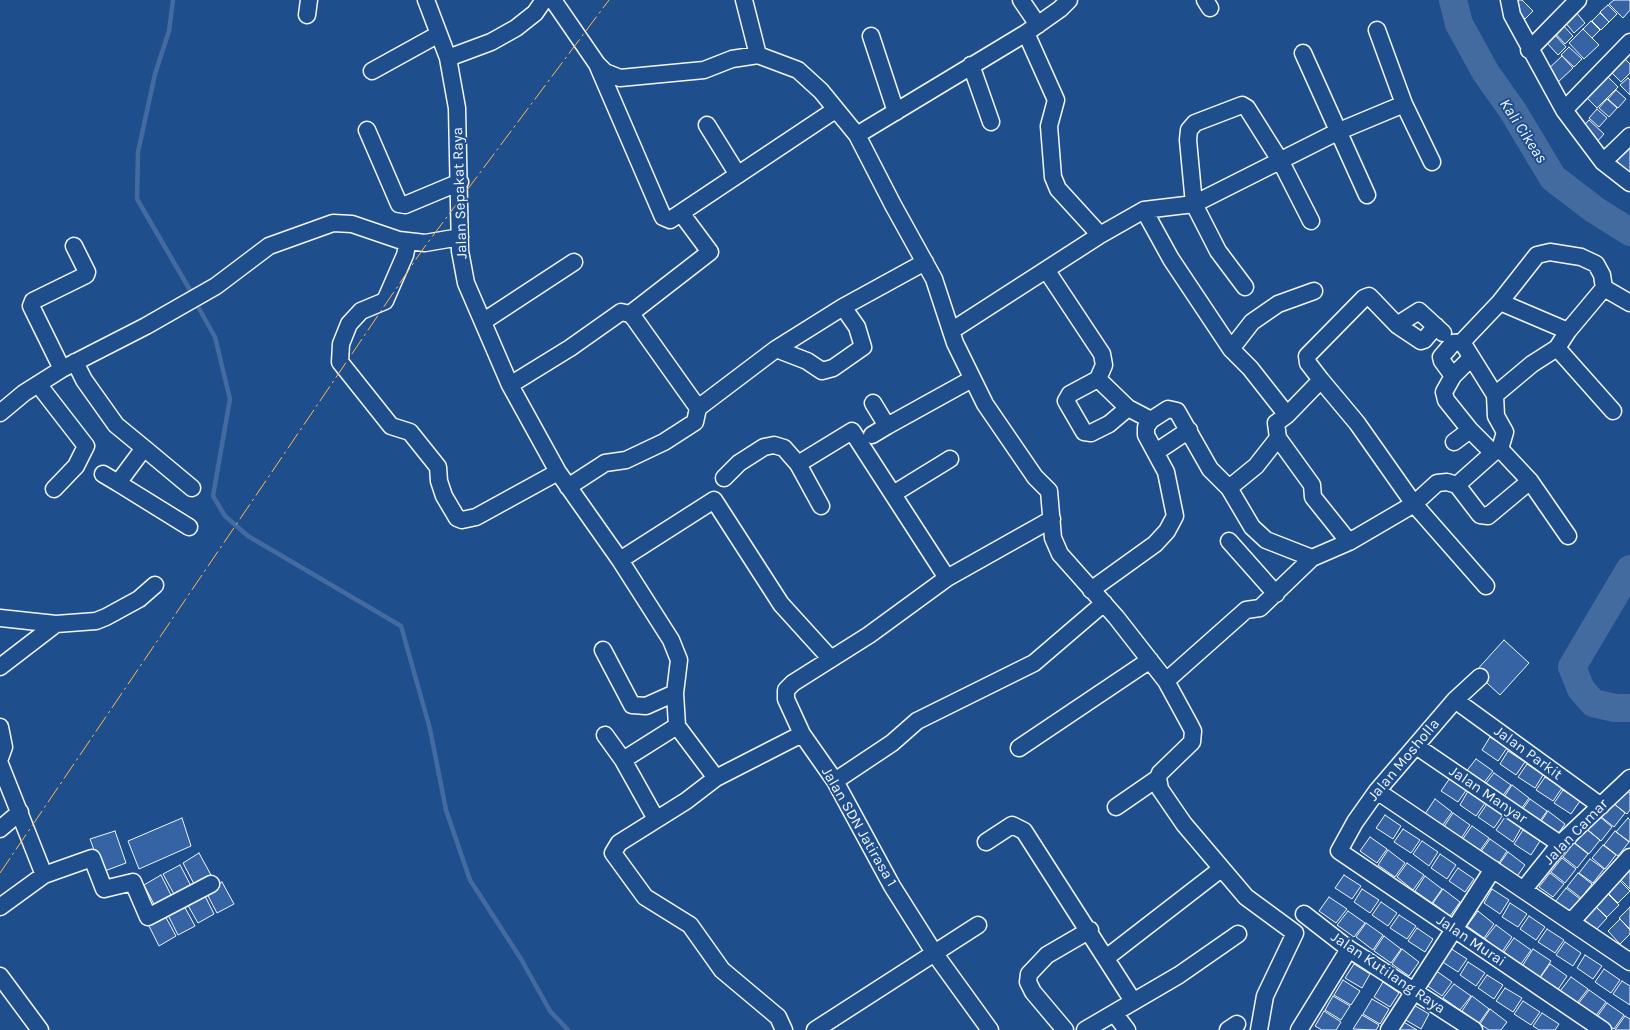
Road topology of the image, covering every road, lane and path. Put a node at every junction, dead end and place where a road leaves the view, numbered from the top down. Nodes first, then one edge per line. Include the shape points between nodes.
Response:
1 (426, 0) edge
2 (544, 0) edge
3 (553, 0) edge
4 (744, 0) edge
5 (1021, 0) edge
6 (1069, 0) edge
7 (1509, 0) edge
8 (1578, 0) edge
9 (1032, 29) junction
10 (1378, 30) dead end
11 (439, 34) junction
12 (871, 36) dead end
13 (1630, 42) edge
14 (1529, 50) junction
15 (1303, 53) dead end
16 (758, 55) junction
17 (448, 58) junction
18 (597, 64) junction
19 (971, 65) junction
20 (372, 71) dead end
21 (1404, 104) junction
22 (835, 110) junction
23 (1564, 110) junction
24 (896, 112) junction
25 (991, 122) dead end
26 (707, 125) dead end
27 (366, 130) dead end
28 (1337, 132) junction
29 (856, 135) junction
30 (1630, 136) edge
31 (1281, 162) junction
32 (1432, 162) dead end
33 (1603, 162) junction
34 (738, 175) junction
35 (460, 182) junction
36 (1630, 183) edge
37 (1367, 195) dead end
38 (1194, 204) junction
39 (1144, 210) junction
40 (681, 213) junction
41 (1311, 220) dead end
42 (1100, 235) junction
43 (460, 236) junction
44 (408, 241) junction
45 (74, 246) dead end
46 (574, 262) dead end
47 (925, 262) junction
48 (1047, 271) junction
49 (1245, 287) dead end
50 (1604, 288) junction
51 (1314, 291) dead end
52 (1500, 302) junction
53 (1630, 304) edge
54 (843, 307) junction
55 (630, 314) junction
56 (484, 321) junction
57 (1397, 325) junction
58 (1436, 326) junction
59 (951, 331) junction
60 (1568, 331) junction
61 (1457, 343) junction
62 (1557, 348) junction
63 (776, 349) junction
64 (1231, 349) junction
65 (1471, 358) junction
66 (68, 366) junction
67 (1453, 376) junction
68 (972, 379) junction
69 (1098, 379) junction
70 (1321, 380) junction
71 (38, 384) junction
72 (510, 385) junction
73 (1495, 395) junction
74 (874, 402) dead end
75 (698, 408) junction
76 (1128, 408) junction
77 (1, 411) edge
78 (1613, 411) dead end
79 (1286, 415) junction
80 (1151, 420) junction
81 (888, 426) junction
82 (1189, 430) junction
83 (1470, 430) junction
84 (872, 435) dead end
85 (1278, 438) junction
86 (1454, 442) dead end
87 (144, 448) junction
88 (1496, 451) junction
89 (1156, 452) junction
90 (950, 459) dead end
91 (798, 464) junction
92 (558, 472) junction
93 (103, 474) dead end
94 (724, 478) dead end
95 (1530, 481) junction
96 (118, 483) junction
97 (1457, 485) junction
98 (568, 487) junction
99 (54, 488) dead end
100 (192, 488) dead end
101 (1229, 488) junction
102 (893, 494) junction
103 (1414, 504) junction
104 (820, 506) dead end
105 (1052, 519) junction
106 (189, 527) dead end
107 (1568, 536) dead end
108 (1229, 541) dead end
109 (1349, 542) junction
110 (1312, 558) junction
111 (620, 560) junction
112 (947, 578) junction
113 (155, 585) dead end
114 (1486, 586) dead end
115 (1091, 590) junction
116 (1276, 594) junction
117 (1104, 603) junction
118 (0, 618) edge
119 (56, 624) junction
120 (603, 650) dead end
121 (830, 658) junction
122 (1150, 660) junction
123 (0, 667) edge
124 (1480, 677) dead end
125 (1166, 680) junction
126 (675, 693) junction
127 (1455, 700) junction
128 (677, 726) junction
129 (0, 727) edge
130 (802, 734) junction
131 (605, 735) dead end
132 (1416, 746) junction
133 (1019, 748) dead end
134 (0, 758) edge
135 (623, 760) junction
136 (0, 764) edge
137 (716, 778) junction
138 (1158, 778) junction
139 (1630, 778) edge
140 (836, 781) junction
141 (1377, 791) junction
142 (1601, 806) junction
143 (1116, 807) dead end
144 (20, 812) junction
145 (656, 819) junction
146 (0, 829) edge
147 (986, 842) dead end
148 (1560, 844) junction
149 (1339, 851) joint
150 (1630, 857) edge
151 (1221, 869) junction
152 (1493, 869) junction
153 (44, 875) junction
154 (211, 884) dead end
155 (1524, 889) junction
156 (0, 907) edge
157 (1304, 914) dead end
158 (1571, 922) junction
159 (978, 925) dead end
160 (1454, 929) junction
161 (1090, 930) junction
162 (1238, 934) dead end
163 (1349, 949) junction
164 (935, 954) junction
165 (1627, 955) edge
166 (1106, 958) junction
167 (0, 976) edge
168 (1414, 992) junction
169 (1134, 1001) junction
170 (1114, 1013) junction
171 (40, 1030) edge
172 (784, 1030) edge
173 (815, 1030) edge
174 (990, 1030) edge
175 (1065, 1030) edge
176 (1085, 1030) edge
177 (1127, 1030) edge
178 (1259, 1030) edge
179 (1299, 1030) edge
180 (1389, 1030) edge
181 (1473, 1030) edge
182 (1603, 1030) edge

1 - 11 street, Jalan Sepakat Raya
2 - 17 street via 535,13 516,28 491,42
3 - 18 street
4 - 16 street
5 - 9 street
6 - 9 street
7 - 14 street via 1512,15
8 - 14 street
9 - 19 street
9 - 42 street via 1056,100 1049,126 1053,178 1058,189
10 - 21 street
11 - 17 street, Jalan Sepakat Raya
11 - 20 street
12 - 24 street
13 - 23 street
14 - 23 street
15 - 28 street
16 - 18 street via 732,59 704,70 620,78 605,72
16 - 22 street via 798,70 822,92
17 - 35 street, Jalan Sepakat Raya via 457,108
18 - 40 street via 663,217 670,220
19 - 24 street
19 - 25 street
21 - 28 street
21 - 32 street
22 - 29 street
22 - 34 street
23 - 33 street
24 - 29 street
26 - 34 street
27 - 35 street via 400,204
28 - 31 street
28 - 37 street
29 - 47 street
30 - 33 street
31 - 38 street
31 - 38 street via 1251,112 1242,105 1196,123 1189,130 1188,140
31 - 41 street
33 - 36 street
34 - 40 street
35 - 43 street, Jalan Sepakat Raya
38 - 39 street
38 - 49 street via 1218,252
39 - 42 street
39 - 64 street via 1171,259
40 - 55 street via 710,252
42 - 48 street
43 - 44 street via 425,243
43 - 56 street, Jalan Sepakat Raya via 466,283
44 - 66 street via 352,224 333,223 269,246 216,286
44 - 92 street via 385,301 361,311 349,324 341,344 340,362 391,426 410,432 438,467 444,496 457,518 476,517
45 - 66 street via 86,275 34,300 31,306
46 - 56 street
47 - 54 street
47 - 59 street
48 - 59 street
48 - 69 street via 1102,354 1104,365
50 - 52 street via 1596,264 1581,257 1550,252 1537,255
50 - 53 street
50 - 60 street
51 - 64 street via 1278,304 1252,322
52 - 60 street
52 - 61 street
54 - 63 street
54 - 63 street via 857,327 862,347 833,368 822,371
55 - 72 street via 622,312
55 - 75 street
56 - 72 street, Jalan Sepakat Raya
57 - 58 street via 1419,311
57 - 58 street via 1421,341
57 - 70 street via 1369,296 1364,298 1307,356
58 - 61 street
59 - 68 street
60 - 62 street
61 - 65 street
61 - 67 street via 1441,357
62 - 73 street
62 - 78 street
63 - 75 street
64 - 79 street
65 - 67 street
65 - 73 street
66 - 71 street
66 - 87 street via 84,380 116,426
67 - 83 street via 1444,392 1446,400
68 - 81 street
68 - 105 street via 996,421 1035,477 1049,491
69 - 76 street
69 - 76 street via 1070,394 1066,401 1084,432 1091,433 1109,424
70 - 79 street
70 - 103 street via 1357,423
71 - 77 street
71 - 99 street via 86,446 76,466
72 - 92 street, Jalan Sepakat Raya
73 - 88 street via 1496,416 1505,432
74 - 81 street
75 - 98 street via 695,422 664,442 626,460 605,463
76 - 80 street
79 - 85 street via 1276,423
80 - 82 street via 1172,409 1177,411
80 - 89 street via 1146,427 1146,435
81 - 84 street
82 - 89 street
82 - 101 street via 1210,469
83 - 86 street
83 - 88 street
85 - 101 street via 1256,466
85 - 109 street via 1312,485 1313,497
87 - 96 street
87 - 100 street
88 - 95 street
88 - 97 street
89 - 115 street via 1166,472 1176,516 1155,544
90 - 102 street
91 - 94 street via 784,448 774,445 764,447 739,463
91 - 102 street via 852,432
91 - 104 street
92 - 98 street, Jalan Sepakat Raya
93 - 96 street
95 - 97 street via 1488,516 1474,510
95 - 107 street
96 - 106 street
97 - 103 street via 1437,483
98 - 111 street
101 - 110 street via 1252,527 1266,540
102 - 112 street
103 - 109 street
103 - 114 street
105 - 112 street
105 - 115 street via 1060,554
108 - 116 street
109 - 110 street
110 - 116 street
111 - 121 street via 714,500 781,604
111 - 126 street via 671,640 678,660
112 - 121 street via 869,635
113 - 119 street via 139,599 96,621
115 - 117 street
116 - 125 street via 1260,608 1246,610
117 - 122 street
117 - 140 street via 1034,664 918,722
118 - 119 street
119 - 123 street
120 - 126 street via 632,705 646,706
121 - 130 street, Jalan SDN Jatirasa 1 via 786,690 786,699
122 - 125 street
122 - 133 street
124 - 127 street, Jalan Mosholla
125 - 138 street via 1194,737
126 - 128 street
127 - 132 street, Jalan Mosholla
127 - 142 street, Jalan Parkit
128 - 135 street
128 - 137 street
129 - 134 street via 4,747
130 - 137 street
130 - 140 street, Jalan SDN Jatirasa 1
131 - 135 street
132 - 141 street, Jalan Mosholla
132 - 148 street, Jalan Manyar
135 - 145 street
136 - 144 street
137 - 145 street
138 - 143 street
138 - 151 street via 1160,789 1184,824
139 - 142 street, Jalan Camar
140 - 164 street, Jalan SDN Jatirasa 1 via 892,886
141 - 149 street, Jalan Mosholla
141 - 152 street
142 - 148 street, Jalan Camar
144 - 146 street
144 - 153 street
145 - 172 street via 619,843 614,853 645,897 690,925 722,970 778,1017
147 - 161 street via 1008,826 1024,831
148 - 155 street, Jalan Camar
149 - 160 street, Jalan Murai
150 - 158 street
151 - 166 street
151 - 178 street via 1246,897 1295,934 1265,996
152 - 155 street
152 - 160 street
153 - 154 street via 92,858 104,890 133,882 148,917
153 - 156 street
155 - 158 street
157 - 163 street, Jalan Kutilang Raya
158 - 165 street
159 - 164 street
160 - 168 street
160 - 182 street, Jalan Murai
161 - 166 street
161 - 175 street via 1047,955 1029,974 1028,982 1034,992
162 - 169 street via 1179,975
163 - 168 street, Jalan Kutilang Raya
163 - 179 street
164 - 173 street
164 - 174 street, Jalan SDN Jatirasa 1
166 - 169 street
167 - 171 street
168 - 180 street
168 - 181 street, Jalan Kutilang Raya
169 - 170 street
170 - 176 street
170 - 177 street

